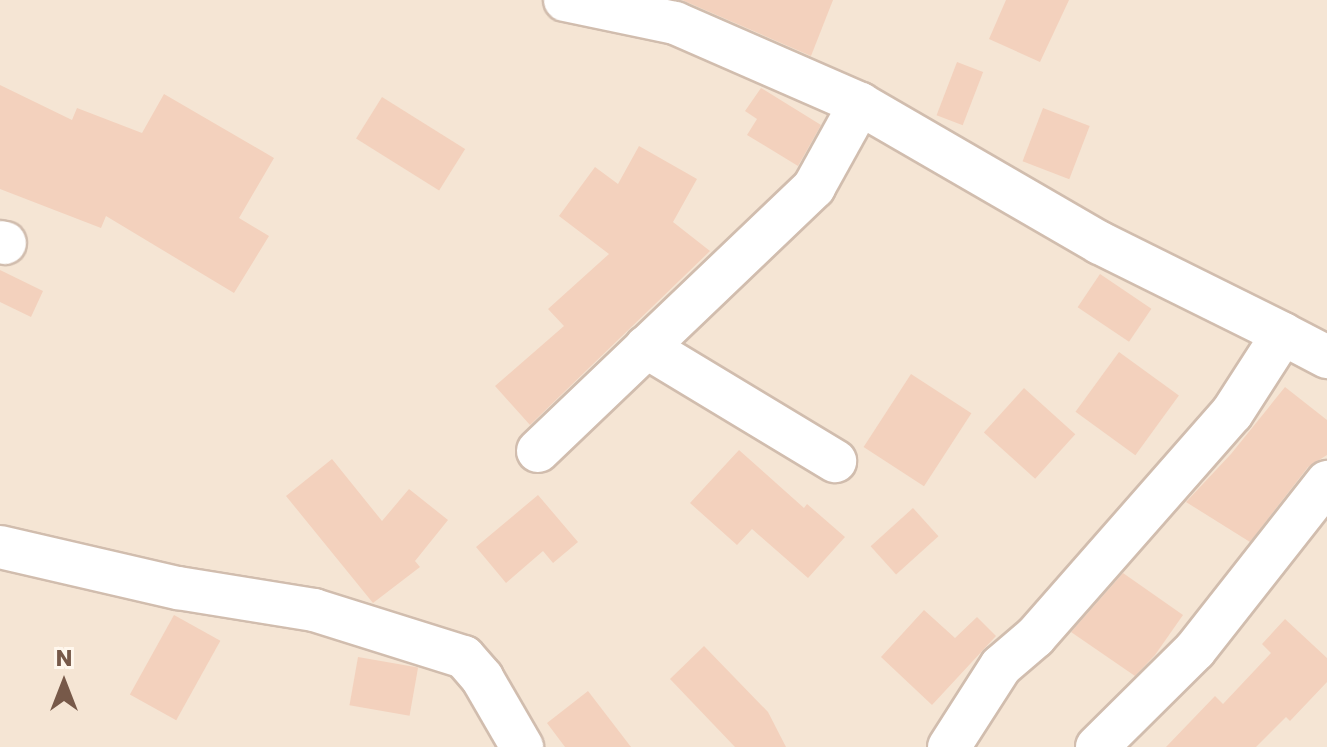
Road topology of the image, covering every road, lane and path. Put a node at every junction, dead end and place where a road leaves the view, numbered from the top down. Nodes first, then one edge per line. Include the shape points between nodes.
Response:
1 (565, 0) edge
2 (860, 104) junction
3 (1283, 334) junction
4 (646, 347) junction
5 (1327, 357) edge
6 (538, 451) dead end
7 (835, 461) dead end
8 (1327, 482) edge
9 (0, 547) edge
10 (522, 747) edge
11 (949, 747) edge
12 (1097, 747) edge

1 - 2 street via 675,23
2 - 3 street via 1100,243
2 - 4 street via 814,187
3 - 5 street
3 - 11 street via 1232,413 1035,637 1001,666
4 - 6 street
4 - 7 street
8 - 12 street via 1195,650
9 - 10 street via 178,588 314,610 464,657

